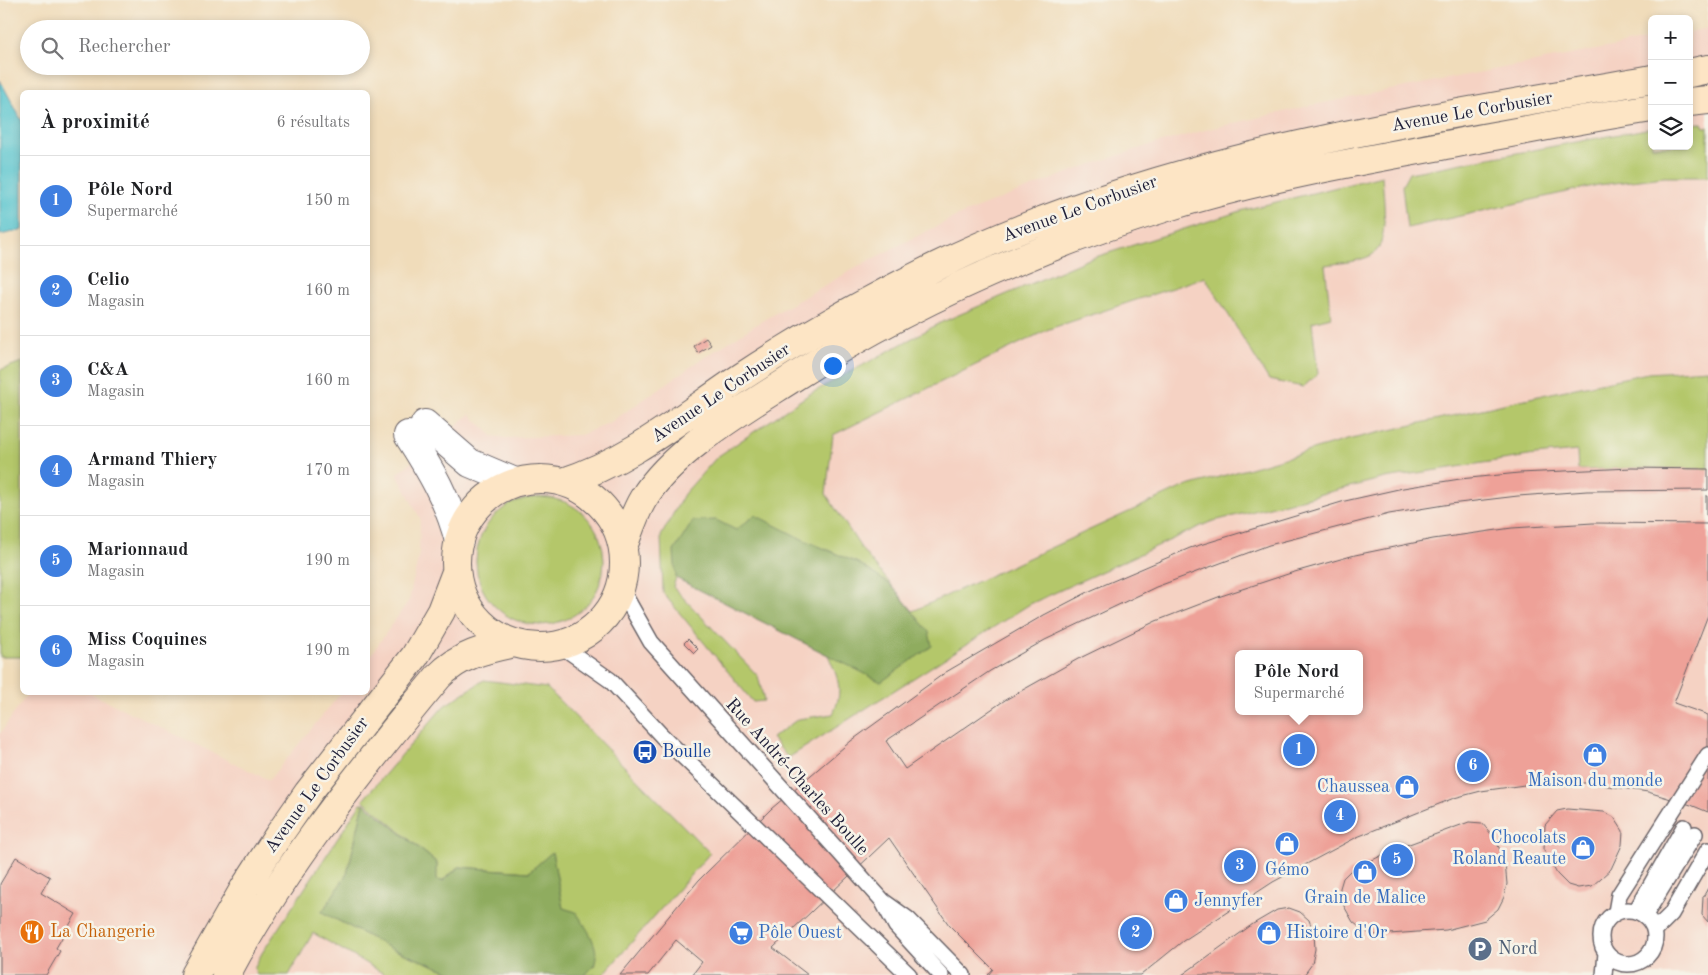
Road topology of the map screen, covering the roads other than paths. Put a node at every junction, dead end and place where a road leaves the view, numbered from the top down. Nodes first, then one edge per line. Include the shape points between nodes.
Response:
1 (1708, 69) edge
2 (1693, 72) edge
3 (1648, 80) edge
4 (1708, 100) edge
5 (1693, 102) edge
6 (1648, 109) edge
7 (515, 482) junction
8 (563, 482) junction
9 (459, 541) junction
10 (623, 547) junction
11 (456, 572) junction
12 (621, 589) junction
13 (514, 643) junction
14 (560, 645) junction
15 (1708, 755) edge
16 (1689, 831) dead end
17 (1708, 850) edge
18 (882, 901) junction
19 (1616, 912) junction
20 (1641, 913) junction
21 (1655, 930) junction
22 (1606, 953) junction
23 (1645, 958) junction
24 (195, 975) edge
25 (226, 975) edge
26 (910, 975) edge
27 (941, 975) edge
28 (963, 975) edge
29 (1604, 975) edge
30 (1640, 975) edge

1 - 2 street
3 - 8 street, Avenue Le Corbusier via 1329,137 1177,175 1065,212 936,267 864,304 799,340 635,451 596,471
4 - 5 street
6 - 10 street, Avenue Le Corbusier via 1324,167 1161,209 1024,259 951,291 847,344 724,423 685,454 651,488 638,509
7 - 8 street via 539,478
7 - 9 street via 480,504 467,521
7 - 9 street via 470,462 417,430 452,513
8 - 10 street via 580,488 602,506 618,529
9 - 11 street
10 - 12 street via 625,568
11 - 13 street via 461,593 471,612 486,628
11 - 24 street, Avenue Le Corbusier via 441,611 415,656 303,800 245,887
12 - 14 street via 609,612 597,625 584,635
12 - 18 lane, Rue André-Charles Boulle via 651,642
13 - 14 street via 536,647
13 - 25 street, Avenue Le Corbusier via 471,654 438,677 360,770 307,842 246,937
14 - 26 lane via 610,680 662,736
15 - 19 lane via 1619,895
16 - 20 lane
17 - 21 lane via 1671,914
18 - 27 lane via 896,926
18 - 28 lane, Rue André-Charles Boulle via 908,919
19 - 20 lane via 1628,909
19 - 22 lane via 1608,918 1601,934
20 - 21 lane
21 - 23 lane via 1653,948
22 - 23 lane via 1612,959 1628,964
22 - 29 lane
23 - 30 lane

